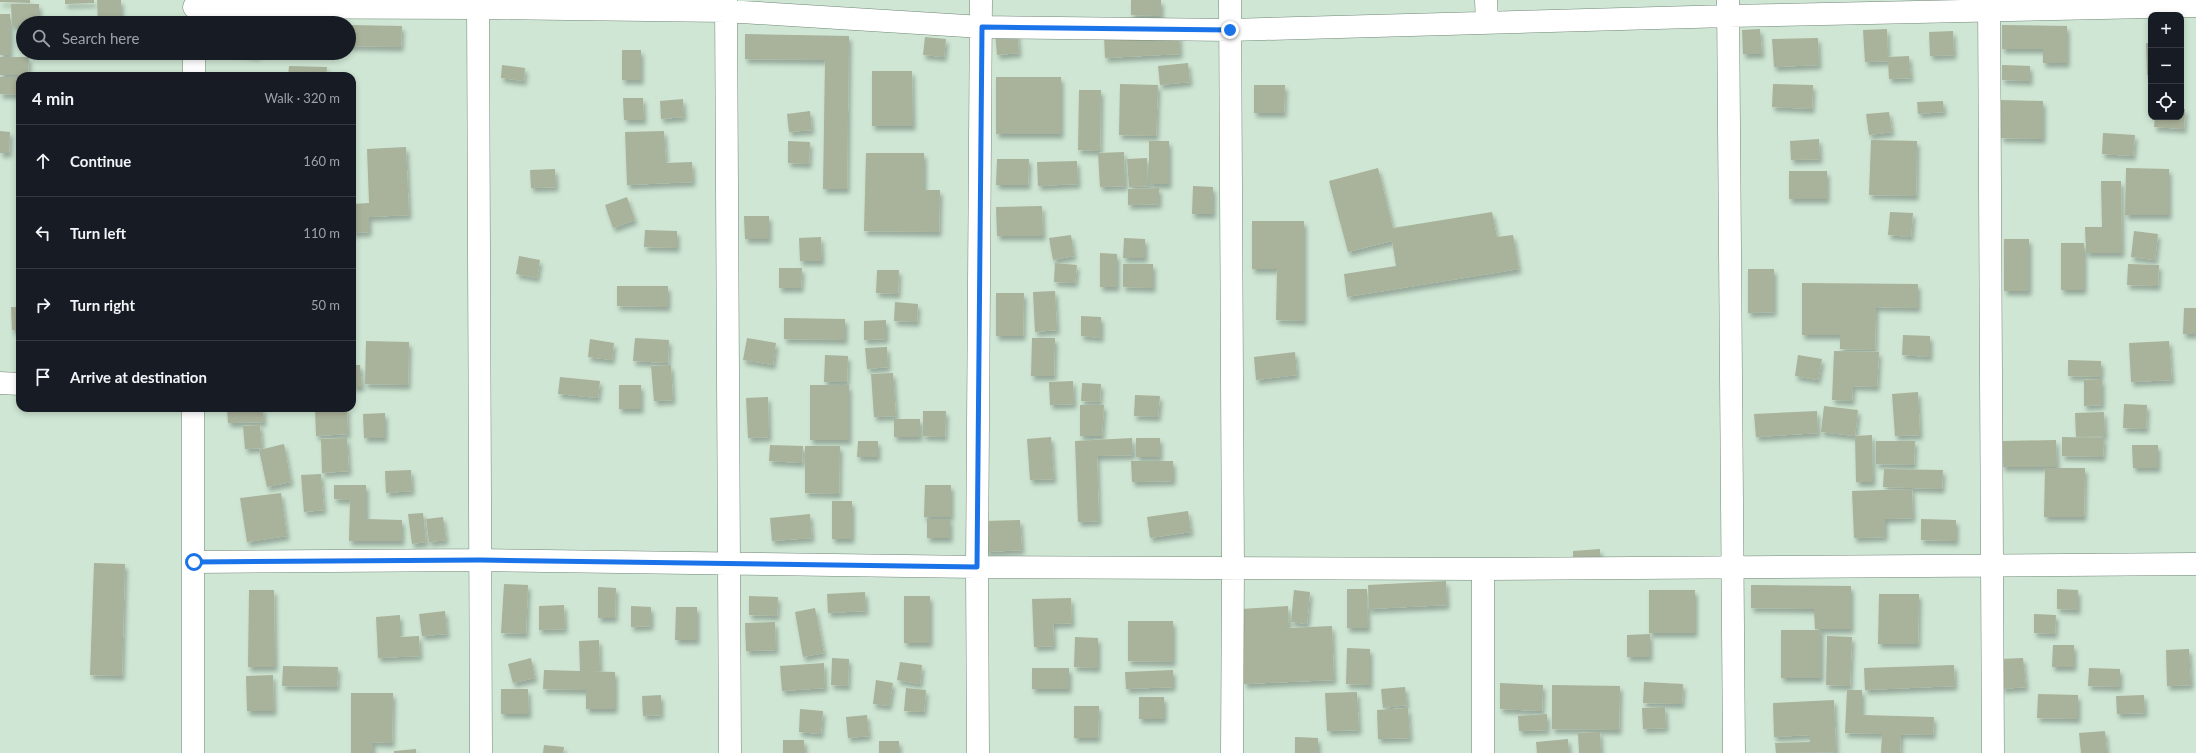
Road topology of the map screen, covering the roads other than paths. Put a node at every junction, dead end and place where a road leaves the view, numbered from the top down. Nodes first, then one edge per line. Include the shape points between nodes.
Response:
1 (982, 0) edge
2 (1230, 0) edge
3 (1486, 0) edge
4 (478, 4) edge
5 (726, 6) edge
6 (1989, 6) edge
7 (2196, 6) edge
8 (1728, 8) edge
9 (194, 10) edge
10 (1487, 23) junction
11 (982, 27) junction
12 (1230, 30) junction
13 (194, 60) edge
14 (194, 72) edge
15 (0, 383) edge
16 (16, 384) edge
17 (193, 412) edge
18 (480, 560) junction
19 (194, 562) junction
20 (729, 564) junction
21 (2196, 564) edge
22 (1732, 566) junction
23 (1992, 566) junction
24 (977, 567) junction
25 (1233, 568) junction
26 (1483, 569) junction
27 (194, 753) edge
28 (481, 753) edge
29 (730, 753) edge
30 (978, 753) edge
31 (1232, 753) edge
32 (1483, 753) edge
33 (1734, 753) edge
34 (1993, 753) edge

1 - 11 street
2 - 12 street
3 - 10 street
4 - 5 street
4 - 9 street
4 - 18 street
5 - 11 street
5 - 20 street
6 - 7 street
6 - 8 street
6 - 23 street
8 - 10 street
8 - 22 street
10 - 12 street
11 - 12 street
11 - 24 street
12 - 25 street
13 - 14 street
15 - 16 street
17 - 19 street
18 - 19 street
18 - 20 street
18 - 28 street
19 - 27 street
20 - 24 street
20 - 29 street
21 - 23 street
22 - 23 street
22 - 26 street
22 - 33 street
23 - 34 street
24 - 25 street
24 - 30 street
25 - 26 street
25 - 31 street
26 - 32 street

